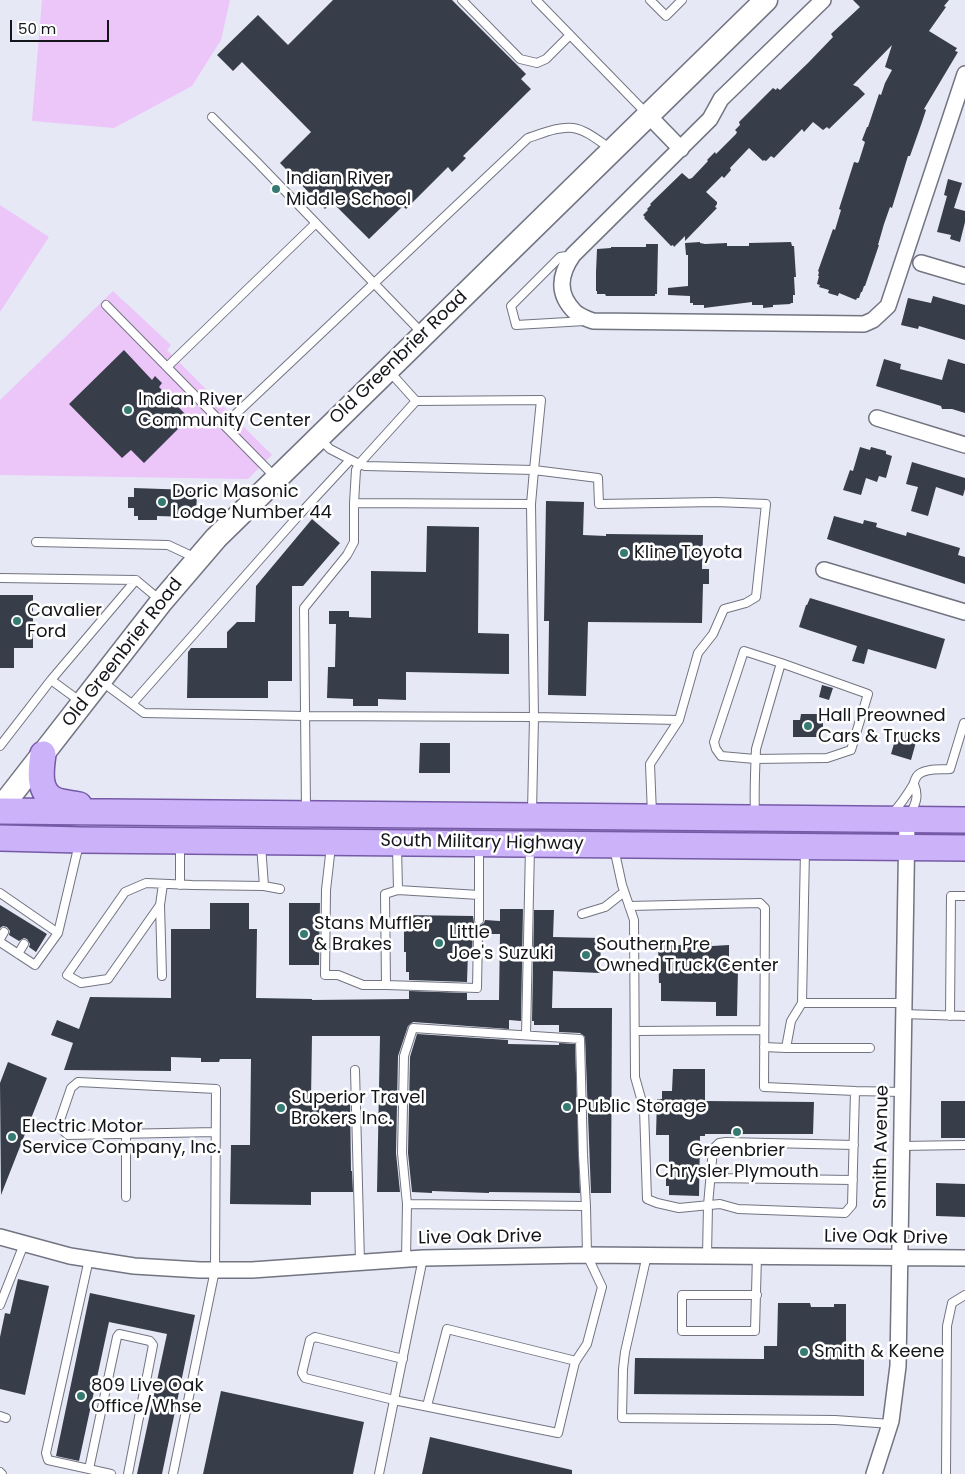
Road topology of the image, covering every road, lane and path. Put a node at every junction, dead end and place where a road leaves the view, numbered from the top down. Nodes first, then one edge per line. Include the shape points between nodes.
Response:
1 (462, 0) edge
2 (536, 0) edge
3 (650, 0) edge
4 (682, 0) edge
5 (766, 0) edge
6 (823, 0) edge
7 (570, 35) junction
8 (965, 74) edge
9 (648, 115) junction
10 (212, 118) dead end
11 (681, 149) junction
12 (612, 150) junction
13 (316, 224) junction
14 (573, 255) junction
15 (921, 263) dead end
16 (965, 276) edge
17 (374, 284) junction
18 (106, 305) dead end
19 (593, 321) junction
20 (423, 334) junction
21 (167, 367) junction
22 (387, 370) junction
23 (416, 401) junction
24 (876, 418) dead end
25 (224, 425) junction
26 (318, 438) junction
27 (965, 445) edge
28 (350, 460) junction
29 (359, 464) junction
30 (534, 470) junction
31 (277, 478) junction
32 (354, 503) junction
33 (531, 504) junction
34 (36, 542) dead end
35 (198, 559) junction
36 (824, 570) dead end
37 (0, 578) edge
38 (136, 580) junction
39 (162, 601) junction
40 (965, 612) edge
41 (781, 663) junction
42 (51, 680) junction
43 (99, 680) junction
44 (82, 703) junction
45 (132, 704) junction
46 (305, 716) junction
47 (534, 717) junction
48 (679, 720) junction
49 (964, 723) dead end
50 (0, 746) edge
51 (43, 754) junction
52 (755, 759) junction
53 (914, 784) junction
54 (0, 810) edge
55 (92, 812) junction
56 (306, 814) junction
57 (532, 817) junction
58 (614, 818) junction
59 (652, 818) junction
60 (755, 819) junction
61 (897, 820) junction
62 (965, 820) edge
63 (0, 838) edge
64 (80, 840) junction
65 (180, 840) junction
66 (261, 841) junction
67 (331, 841) junction
68 (397, 842) junction
69 (479, 842) junction
70 (530, 843) junction
71 (614, 844) junction
72 (806, 846) junction
73 (906, 847) junction
74 (965, 848) edge
75 (163, 884) junction
76 (180, 885) junction
77 (264, 886) junction
78 (280, 889) dead end
79 (398, 890) junction
80 (624, 892) junction
81 (0, 893) edge
82 (479, 895) junction
83 (965, 896) edge
84 (160, 906) junction
85 (629, 906) junction
86 (20, 907) junction
87 (582, 914) dead end
88 (16, 915) dead end
89 (479, 920) dead end
90 (58, 933) junction
91 (478, 934) dead end
92 (2, 938) edge
93 (24, 944) dead end
94 (18, 954) junction
95 (162, 976) dead end
96 (386, 985) junction
97 (802, 1002) junction
98 (903, 1009) junction
99 (950, 1016) junction
100 (965, 1016) edge
101 (764, 1030) junction
102 (636, 1031) junction
103 (526, 1035) junction
104 (764, 1047) junction
105 (786, 1048) junction
106 (870, 1048) dead end
107 (356, 1070) dead end
108 (855, 1092) junction
109 (902, 1092) junction
110 (215, 1132) junction
111 (126, 1135) junction
112 (854, 1145) junction
113 (965, 1145) edge
114 (901, 1146) junction
115 (710, 1178) junction
116 (853, 1180) junction
117 (126, 1197) dead end
118 (407, 1204) junction
119 (708, 1205) junction
120 (586, 1206) junction
121 (0, 1237) edge
122 (24, 1244) junction
123 (587, 1255) junction
124 (647, 1255) junction
125 (757, 1255) junction
126 (707, 1256) junction
127 (423, 1258) junction
128 (900, 1258) junction
129 (965, 1258) edge
130 (89, 1259) junction
131 (406, 1259) junction
132 (360, 1262) junction
133 (215, 1270) junction
134 (757, 1295) junction
135 (965, 1295) edge
136 (0, 1305) edge
137 (402, 1359) junction
138 (576, 1360) junction
139 (394, 1400) junction
140 (427, 1406) junction
141 (890, 1424) junction
142 (89, 1470) junction
143 (111, 1474) edge
144 (128, 1474) edge
145 (173, 1474) edge
146 (379, 1474) edge
147 (874, 1474) edge
148 (946, 1474) edge

1 - 7 lane via 520,59 537,63 546,59
2 - 7 lane
3 - 4 lane via 666,16
5 - 9 street, Old Greenbrier Road
6 - 11 street via 720,99 710,119
7 - 9 lane
8 - 19 street via 888,306 873,320 864,324
9 - 11 street
9 - 12 street, Old Greenbrier Road
10 - 13 lane
11 - 14 street
12 - 17 lane via 587,133 573,128 552,130 528,138
12 - 20 street, Old Greenbrier Road
13 - 17 lane
13 - 21 lane
14 - 19 street via 565,266 561,284 576,314
14 - 19 lane via 560,257 511,306 516,325
15 - 16 street
17 - 20 lane
17 - 25 lane
18 - 21 lane
20 - 22 street, Old Greenbrier Road
21 - 25 lane
22 - 23 lane
22 - 26 street, Old Greenbrier Road
23 - 29 lane
23 - 30 lane via 541,400
24 - 27 street
25 - 31 lane
26 - 28 lane
26 - 31 street, Old Greenbrier Road
28 - 29 lane
28 - 45 lane
29 - 30 lane
29 - 32 lane
30 - 33 lane
30 - 48 lane via 598,478 599,504 766,504 756,598 724,609 713,634 698,653
31 - 35 street, Old Greenbrier Road
32 - 33 lane
32 - 46 lane via 354,542 304,608
33 - 47 lane
34 - 35 lane via 168,545
35 - 39 street, Old Greenbrier Road
36 - 40 street
37 - 38 lane
38 - 39 lane
38 - 42 lane
39 - 43 street, Old Greenbrier Road
41 - 52 lane
41 - 52 lane via 744,651 714,742 720,756
41 - 52 lane via 868,694 851,750 826,758
42 - 44 lane
42 - 50 lane
43 - 44 street, Old Greenbrier Road
43 - 45 lane
44 - 51 street, Old Greenbrier Road
45 - 46 lane via 144,713
46 - 47 lane
46 - 56 lane
47 - 48 lane
47 - 57 lane
48 - 59 lane via 650,764
49 - 53 lane via 950,769 920,773
51 - 54 street, Old Greenbrier Road
51 - 55 main road via 40,776 46,792 54,800 80,805
52 - 60 lane
53 - 61 lane via 903,801
53 - 61 lane via 917,801
54 - 55 main road, South Military Highway
55 - 56 main road, South Military Highway
56 - 57 main road, South Military Highway
57 - 58 main road, South Military Highway
58 - 59 main road, South Military Highway
58 - 71 street
59 - 60 main road, South Military Highway
60 - 61 main road, South Military Highway
61 - 62 main road, South Military Highway
61 - 73 street, Smith Avenue
63 - 64 main road, South Military Highway
64 - 65 main road, South Military Highway
64 - 90 lane
65 - 66 main road, South Military Highway
65 - 76 lane
66 - 67 main road, South Military Highway
66 - 77 lane
67 - 68 main road, South Military Highway
67 - 96 lane via 326,890 326,974 363,985
68 - 69 main road, South Military Highway
68 - 79 lane
69 - 70 main road, South Military Highway
69 - 82 lane
70 - 71 main road, South Military Highway
70 - 103 lane
71 - 72 main road, South Military Highway
71 - 80 lane
72 - 73 main road, South Military Highway
72 - 97 lane
73 - 74 main road, South Military Highway
73 - 98 street, Smith Avenue
75 - 76 lane
75 - 84 lane
75 - 84 lane via 146,883 125,892 67,975 81,983 108,979
76 - 77 lane
77 - 78 lane
79 - 82 lane
79 - 96 lane via 384,894
80 - 85 lane
80 - 87 lane via 605,907
81 - 86 lane
82 - 89 lane
83 - 99 lane via 951,896
84 - 95 lane
85 - 101 lane via 760,903 765,908
85 - 102 lane via 634,920
86 - 88 lane
86 - 90 lane via 37,923
90 - 94 lane via 36,966
91 - 96 lane via 477,988
92 - 94 lane
93 - 94 lane
97 - 98 lane
97 - 105 lane via 791,1020
98 - 99 lane
98 - 109 street, Smith Avenue
99 - 100 lane
101 - 102 lane
101 - 104 lane
102 - 119 lane via 635,1077 644,1109 647,1199 679,1208
103 - 118 lane via 413,1028 404,1056 402,1153
103 - 120 lane via 580,1039
104 - 105 lane
104 - 108 lane via 764,1086
105 - 106 lane
107 - 132 lane
108 - 109 lane
108 - 112 lane
109 - 114 street, Smith Avenue
110 - 111 lane
110 - 111 lane via 216,1089 78,1082 71,1088 58,1126 68,1135
110 - 133 lane
111 - 117 lane
112 - 115 lane via 719,1143 713,1149
112 - 116 lane
113 - 114 lane
114 - 128 street, Smith Avenue
115 - 116 lane
115 - 119 lane
116 - 119 lane via 852,1205 845,1213
118 - 120 lane
118 - 131 lane
119 - 126 lane
120 - 123 lane
121 - 122 street, Live Oak Drive
122 - 130 street, Live Oak Drive
122 - 136 lane
123 - 124 street, Live Oak Drive
123 - 127 street, Live Oak Drive
123 - 138 lane via 602,1288 587,1344
124 - 126 street, Live Oak Drive
124 - 141 lane via 625,1352 622,1418 835,1420
125 - 126 street, Live Oak Drive
125 - 128 street, Live Oak Drive
125 - 134 lane
127 - 131 street, Live Oak Drive
127 - 137 lane
128 - 129 street, Live Oak Drive
128 - 141 street, Smith Avenue via 898,1366
130 - 133 street, Live Oak Drive via 134,1266
130 - 142 lane via 46,1453 48,1460
131 - 132 street, Live Oak Drive
132 - 133 street, Live Oak Drive
133 - 145 lane
134 - 134 lane via 755,1331 682,1331 682,1294
135 - 148 lane via 952,1302 947,1326
137 - 139 lane
137 - 139 lane via 315,1337 310,1340 302,1373 305,1378
138 - 140 lane via 558,1433
138 - 140 lane via 447,1329
139 - 140 lane
139 - 146 lane
141 - 147 street, Smith Avenue
142 - 143 lane
142 - 144 lane via 118,1334 153,1345

